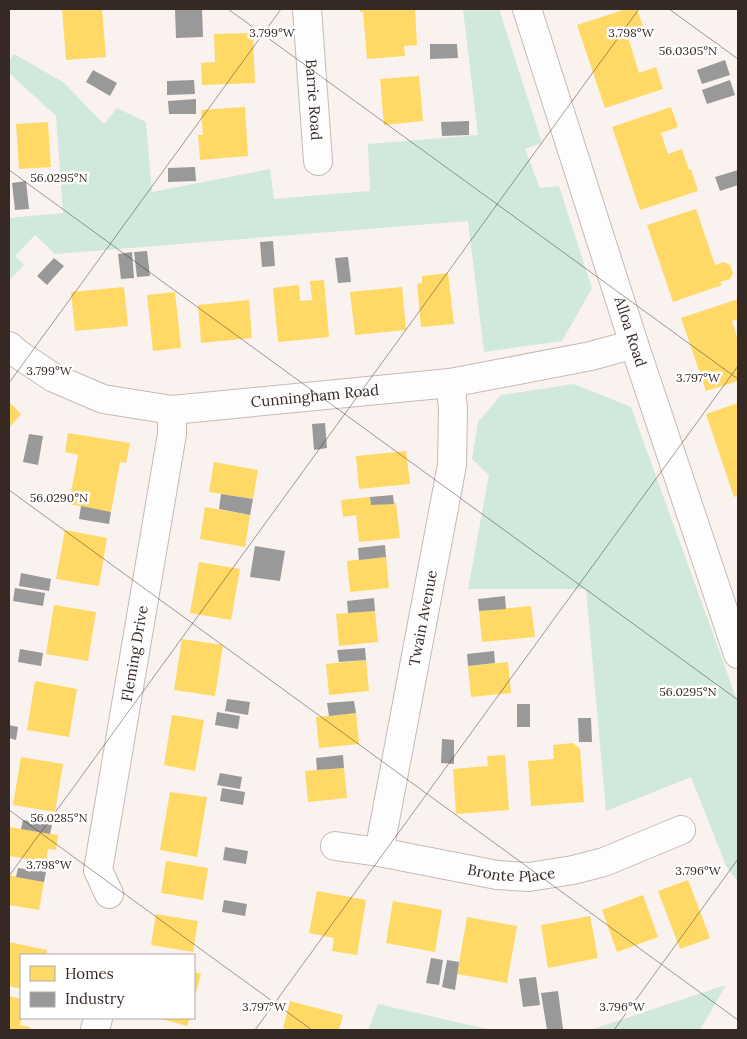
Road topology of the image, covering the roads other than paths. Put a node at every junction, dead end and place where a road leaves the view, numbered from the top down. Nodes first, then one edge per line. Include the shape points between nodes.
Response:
1 (306, 9) edge
2 (527, 9) edge
3 (318, 161) dead end
4 (634, 344) junction
5 (9, 346) edge
6 (450, 383) junction
7 (172, 410) junction
8 (738, 654) edge
9 (681, 830) dead end
10 (335, 846) dead end
11 (379, 852) junction
12 (109, 894) dead end

1 - 3 street, Barrie Road
2 - 4 street, Alloa Road
4 - 6 street, Cunningham Road via 591,356
4 - 8 street, Alloa Road
5 - 7 street, Cunningham Road via 54,378 103,399
6 - 7 street, Cunningham Road
6 - 11 street, Twain Avenue via 452,466
7 - 12 street, Fleming Drive via 172,434 98,870
9 - 11 street, Bronte Place via 604,862 529,877 497,875
10 - 11 street, Bronte Place

